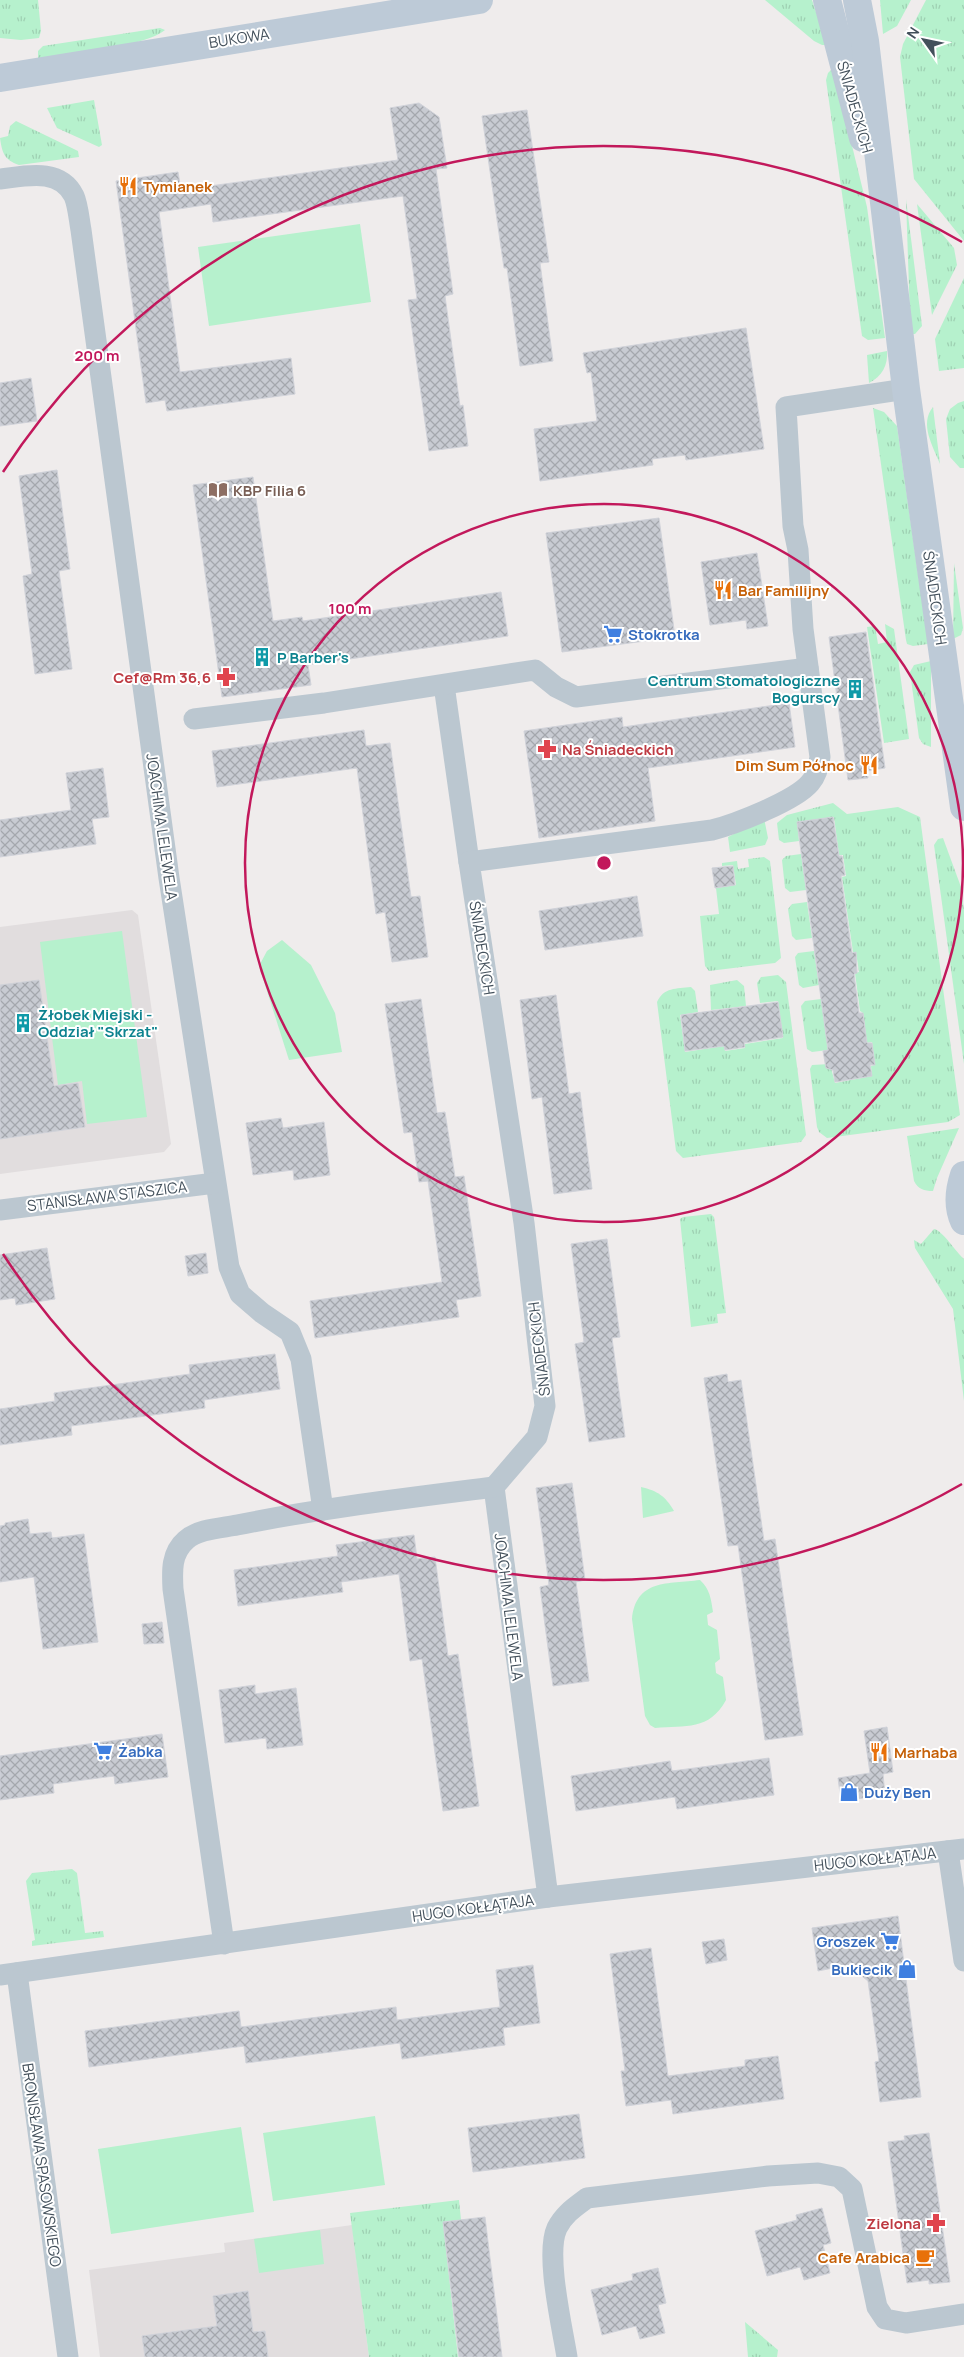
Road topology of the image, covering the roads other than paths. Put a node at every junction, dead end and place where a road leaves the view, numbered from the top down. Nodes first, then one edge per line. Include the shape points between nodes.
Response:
1 (827, 0) edge
2 (857, 0) edge
3 (472, 1) edge
4 (0, 78) edge
5 (0, 179) edge
6 (886, 214) junction
7 (906, 389) junction
8 (808, 668) junction
9 (444, 685) junction
10 (194, 719) dead end
11 (964, 807) edge
12 (469, 862) junction
13 (964, 1174) edge
14 (215, 1183) junction
15 (0, 1210) edge
16 (964, 1221) edge
17 (494, 1487) junction
18 (323, 1510) junction
19 (956, 1850) edge
20 (548, 1897) junction
21 (224, 1944) junction
22 (964, 1961) edge
23 (8, 1974) edge
24 (964, 2314) edge
25 (68, 2357) edge
26 (567, 2357) edge

1 - 6 street, ŚNIADECKICH via 852,101
2 - 6 street, ŚNIADECKICH
3 - 4 street, BUKOWA
5 - 14 street, JOACHIMA LELEWELA via 38,174 54,177 74,196
6 - 7 street, ŚNIADECKICH
7 - 8 street via 786,407 792,526 798,550
7 - 11 street, ŚNIADECKICH
8 - 9 street via 576,696 556,688 535,670
8 - 12 street via 820,757 817,773 800,791 730,825 712,830
9 - 10 street
9 - 12 street, ŚNIADECKICH
12 - 17 street, ŚNIADECKICH via 524,1223 545,1406 537,1436
13 - 16 street via 959,1197
14 - 15 street, STANISŁAWA STASZICA
14 - 18 street, JOACHIMA LELEWELA via 229,1267 240,1294 290,1332 301,1359
17 - 18 street
17 - 20 street, JOACHIMA LELEWELA
18 - 21 street via 201,1533 187,1539 178,1550 172,1568 184,1674
19 - 20 street, HUGO KOŁŁĄTAJA
19 - 22 street, HUGO KOŁŁĄTAJA
20 - 21 street, HUGO KOŁŁĄTAJA
21 - 23 street, HUGO KOŁŁĄTAJA
23 - 25 street, BRONISŁAWA SPASOWSKIEGO
24 - 26 street via 906,2323 885,2319 878,2307 852,2189 839,2177 818,2172 768,2176 587,2198 568,2212 557,2229 552,2253

